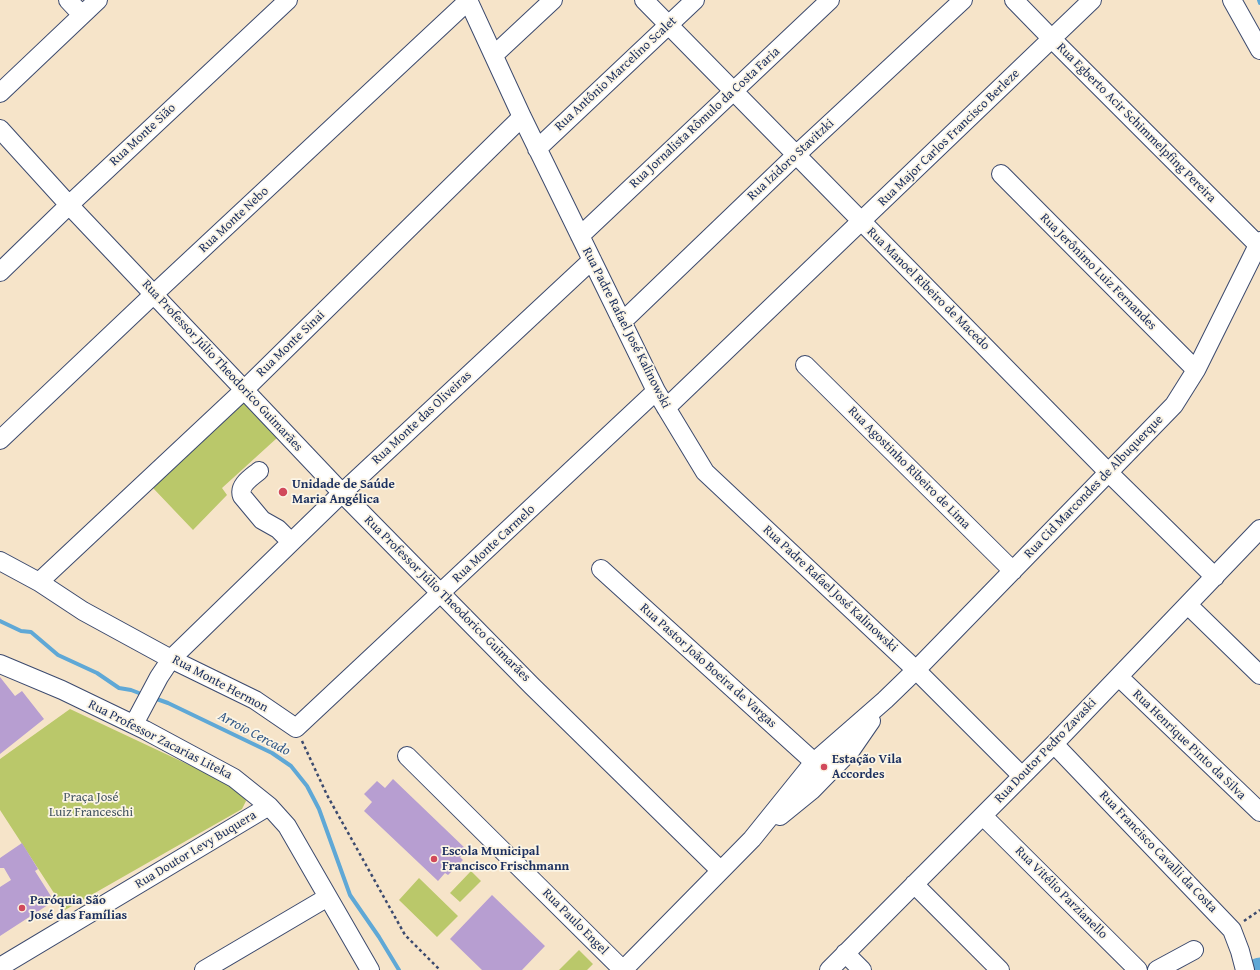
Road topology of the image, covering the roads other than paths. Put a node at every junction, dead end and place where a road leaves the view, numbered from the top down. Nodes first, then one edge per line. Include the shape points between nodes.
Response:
1 (68, 0) edge
2 (98, 0) edge
3 (553, 0) edge
4 (644, 0) edge
5 (695, 0) edge
6 (830, 0) edge
7 (963, 0) edge
8 (1014, 0) edge
9 (1092, 0) edge
10 (1232, 0) edge
11 (468, 1) edge
12 (282, 2) edge
13 (82, 15) junction
14 (669, 25) junction
15 (1052, 39) junction
16 (1260, 50) edge
17 (494, 55) junction
18 (733, 91) junction
19 (0, 93) edge
20 (522, 117) junction
21 (0, 129) edge
22 (538, 149) junction
23 (796, 155) junction
24 (1001, 174) dead end
25 (69, 204) junction
26 (862, 222) junction
27 (580, 236) junction
28 (1259, 243) edge
29 (592, 260) junction
30 (0, 272) edge
31 (154, 294) junction
32 (622, 322) junction
33 (805, 365) dead end
34 (1196, 370) junction
35 (244, 390) junction
36 (656, 392) junction
37 (666, 408) junction
38 (0, 440) edge
39 (259, 471) dead end
40 (1108, 472) junction
41 (342, 493) junction
42 (1259, 533) edge
43 (291, 542) junction
44 (0, 561) edge
45 (601, 569) dead end
46 (1013, 571) junction
47 (1215, 576) junction
48 (39, 582) junction
49 (441, 593) junction
50 (1188, 605) junction
51 (170, 659) junction
52 (0, 664) edge
53 (916, 670) junction
54 (1260, 675) edge
55 (1119, 677) junction
56 (885, 700) junction
57 (138, 718) junction
58 (296, 728) joint
59 (1054, 744) junction
60 (408, 756) dead end
61 (814, 762) junction
62 (1022, 776) junction
63 (269, 806) junction
64 (1260, 812) edge
65 (983, 816) junction
66 (752, 839) junction
67 (720, 870) junction
68 (914, 884) junction
69 (328, 897) junction
70 (1194, 950) dead end
71 (845, 953) junction
72 (0, 967) edge
73 (204, 970) edge
74 (370, 970) edge
75 (623, 970) edge
76 (829, 970) edge
77 (862, 970) edge
78 (1000, 970) edge
79 (1138, 970) edge
80 (1157, 970) edge
81 (1245, 970) edge

1 - 13 street
2 - 13 street
3 - 17 street
4 - 14 street, Rua Manoel Ribeiro de Macedo
5 - 14 street, Rua Antônio Marcelino Scalet
6 - 18 street, Rua Jornalista Rômulo da Costa Faria
7 - 23 street, Rua Izidoro Stavitzki
8 - 15 street, Rua Egberto Acir Schimmelpfing Pereira
9 - 15 street, Rua Major Carlos Francisco Berleze
10 - 16 street
11 - 17 street, Rua Padre Rafael José Kalinowski
11 - 31 street, Rua Monte Nebo
12 - 25 street, Rua Monte Sião
13 - 19 street
14 - 18 street, Rua Manoel Ribeiro de Macedo
14 - 22 street, Rua Antônio Marcelino Scalet
15 - 26 street, Rua Major Carlos Francisco Berleze
15 - 28 street, Rua Egberto Acir Schimmelpfing Pereira
17 - 20 street, Rua Padre Rafael José Kalinowski
18 - 23 street, Rua Manoel Ribeiro de Macedo
18 - 27 street, Rua Jornalista Rômulo da Costa Faria
20 - 22 street, Rua Padre Rafael José Kalinowski
20 - 35 street, Rua Monte Sinai
21 - 25 street, Rua Professor Júlio Theodorico Guimarães
22 - 27 street, Rua Padre Rafael José Kalinowski
23 - 26 street, Rua Manoel Ribeiro de Macedo
23 - 32 street, Rua Izidoro Stavitzki
24 - 34 street, Rua Jerônimo Luiz Fernandes
25 - 30 street, Rua Monte Sião
25 - 31 street, Rua Professor Júlio Theodorico Guimarães
26 - 37 street, Rua Major Carlos Francisco Berleze
26 - 40 street, Rua Manoel Ribeiro de Macedo
27 - 29 street, Rua Padre Rafael José Kalinowski
28 - 34 street, Rua Cid Marcondes de Albuquerque
29 - 32 street, Rua Padre Rafael José Kalinowski
29 - 41 street, Rua Monte das Oliveiras
31 - 35 street, Rua Professor Júlio Theodorico Guimarães
31 - 38 street, Rua Monte Nebo
32 - 36 street, Rua Padre Rafael José Kalinowski
33 - 46 street, Rua Agostinho Ribeiro de Lima
34 - 40 street, Rua Cid Marcondes de Albuquerque via 1174,405
35 - 41 street, Rua Professor Júlio Theodorico Guimarães
35 - 48 street, Rua Monte Sinai
36 - 37 street, Rua Padre Rafael José Kalinowski
36 - 49 street, Rua Monte Carmelo
37 - 53 street, Rua Padre Rafael José Kalinowski via 705,472
39 - 43 street via 241,487 242,496 262,520 278,529
40 - 46 street, Rua Cid Marcondes de Albuquerque
40 - 47 street, Rua Manoel Ribeiro de Macedo
41 - 43 street, Rua Monte das Oliveiras
41 - 49 street, Rua Professor Júlio Theodorico Guimarães
42 - 47 street, Rua Doutor Pedro Zavaski
43 - 51 street, Rua Monte das Oliveiras
44 - 48 street, Rua Monte Hermon
45 - 61 street, Rua Pastor João Boeira de Vargas
46 - 53 street, Rua Cid Marcondes de Albuquerque
47 - 50 street, Rua Doutor Pedro Zavaski
48 - 51 street, Rua Monte Hermon via 83,611
49 - 58 street, Rua Monte Carmelo
49 - 67 street, Rua Professor Júlio Theodorico Guimarães
50 - 54 street
50 - 55 street, Rua Doutor Pedro Zavaski
51 - 57 street, Rua Monte das Oliveiras
51 - 58 street, Rua Monte Hermon via 255,700
52 - 57 street, Rua Professor Zacarias Liteka
53 - 56 street, Rua Cid Marcondes de Albuquerque
53 - 62 street, Rua Padre Rafael José Kalinowski
55 - 59 street, Rua Doutor Pedro Zavaski
55 - 64 street, Rua Henrique Pinto da Silva
56 - 61 street, Rua Cid Marcondes de Albuquerque
56 - 66 street, Rua Cid Marcondes de Albuquerque via 851,750 812,790
57 - 63 street, Rua Professor Zacarias Liteka via 234,778
59 - 62 street, Rua Doutor Pedro Zavaski
59 - 81 street, Rua Francisco Cavalli da Costa via 1232,930
60 - 75 street, Rua Paulo Engel
61 - 66 street, Rua Cid Marcondes de Albuquerque
62 - 65 street, Rua Doutor Pedro Zavaski
63 - 69 street, Rua Professor Zacarias Liteka via 287,826
63 - 72 street, Rua Doutor Levy Buquera
65 - 68 street, Rua Doutor Pedro Zavaski
65 - 79 street, Rua Vitélio Parzianello
66 - 67 street, Rua Cid Marcondes de Albuquerque
67 - 75 street, Rua Cid Marcondes de Albuquerque
68 - 71 street, Rua Doutor Pedro Zavaski
68 - 78 street
69 - 73 street
69 - 74 street, Rua Professor Zacarias Liteka
70 - 80 street
71 - 76 street, Rua Doutor Pedro Zavaski
71 - 77 street

